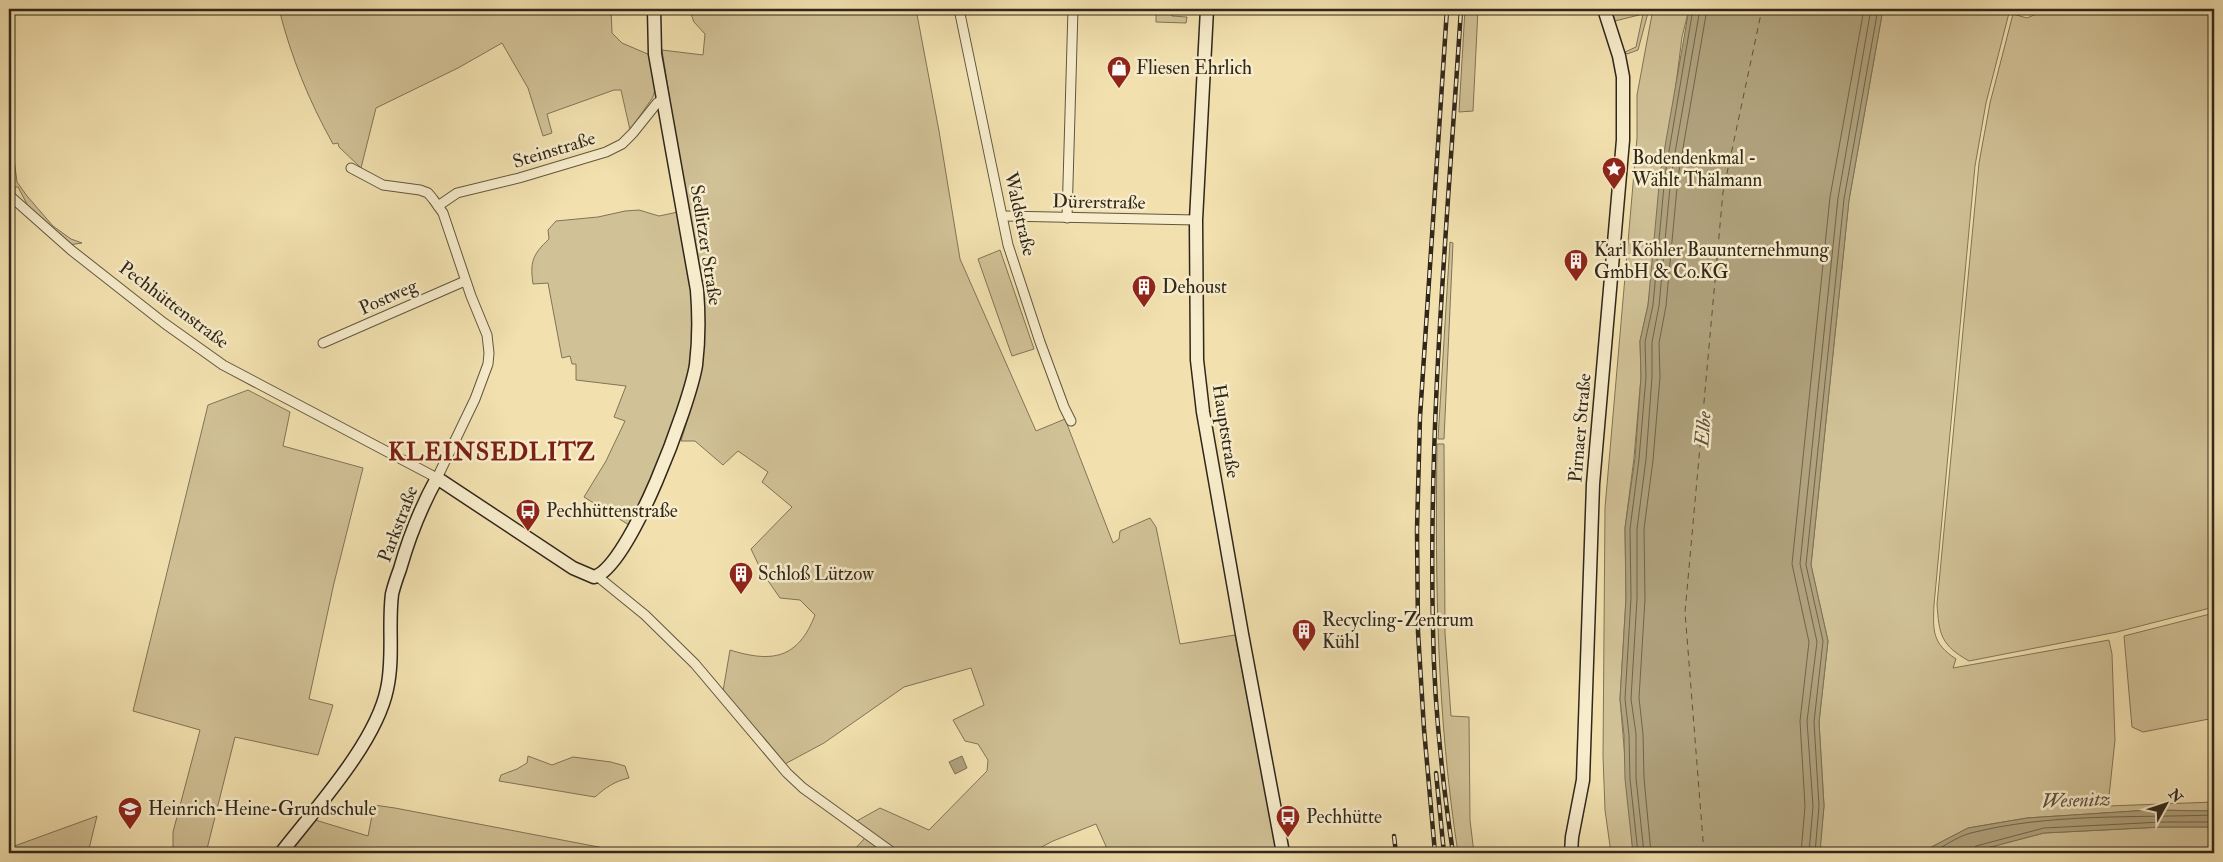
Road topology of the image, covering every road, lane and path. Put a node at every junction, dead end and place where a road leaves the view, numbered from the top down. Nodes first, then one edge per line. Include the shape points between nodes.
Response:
1 (654, 9) edge
2 (959, 9) edge
3 (1073, 9) edge
4 (1207, 9) edge
5 (1604, 9) edge
6 (663, 99) junction
7 (351, 168) dead end
8 (9, 194) edge
9 (438, 206) junction
10 (1002, 216) junction
11 (1067, 218) junction
12 (1196, 220) junction
13 (465, 281) junction
14 (323, 343) dead end
15 (1071, 420) dead end
16 (437, 478) junction
17 (594, 576) junction
18 (281, 853) edge
19 (893, 853) edge
20 (1283, 853) edge
21 (1571, 853) edge

1 - 6 street, Sedlitzer Straße via 655,54
2 - 10 street, Waldstraße
3 - 11 street
4 - 12 street, Hauptstraße
5 - 21 street, Pirnaer Straße via 1623,77 1623,140 1593,484 1583,780
6 - 9 street, Steinstraße via 622,144 606,152 457,193
6 - 17 street, Sedlitzer Straße via 697,290 696,367 659,479 622,548
7 - 9 street via 383,185 428,193
8 - 16 street, Pechhüttenstraße via 169,328 223,365
9 - 13 street, Parkstraße
10 - 11 street, Dürerstraße
10 - 15 street, Waldstraße via 1008,245 1040,342
11 - 12 street, Dürerstraße
12 - 20 street, Hauptstraße via 1195,313 1203,412
13 - 14 street, Postweg
13 - 16 street, Parkstraße via 487,335 488,364 475,400
16 - 17 street, Pechhüttenstraße via 573,568
16 - 18 street, Parkstraße via 423,503 393,592 391,666 387,690 376,719 346,768
17 - 19 street, Pechhüttenstraße via 645,615 676,644 803,788

